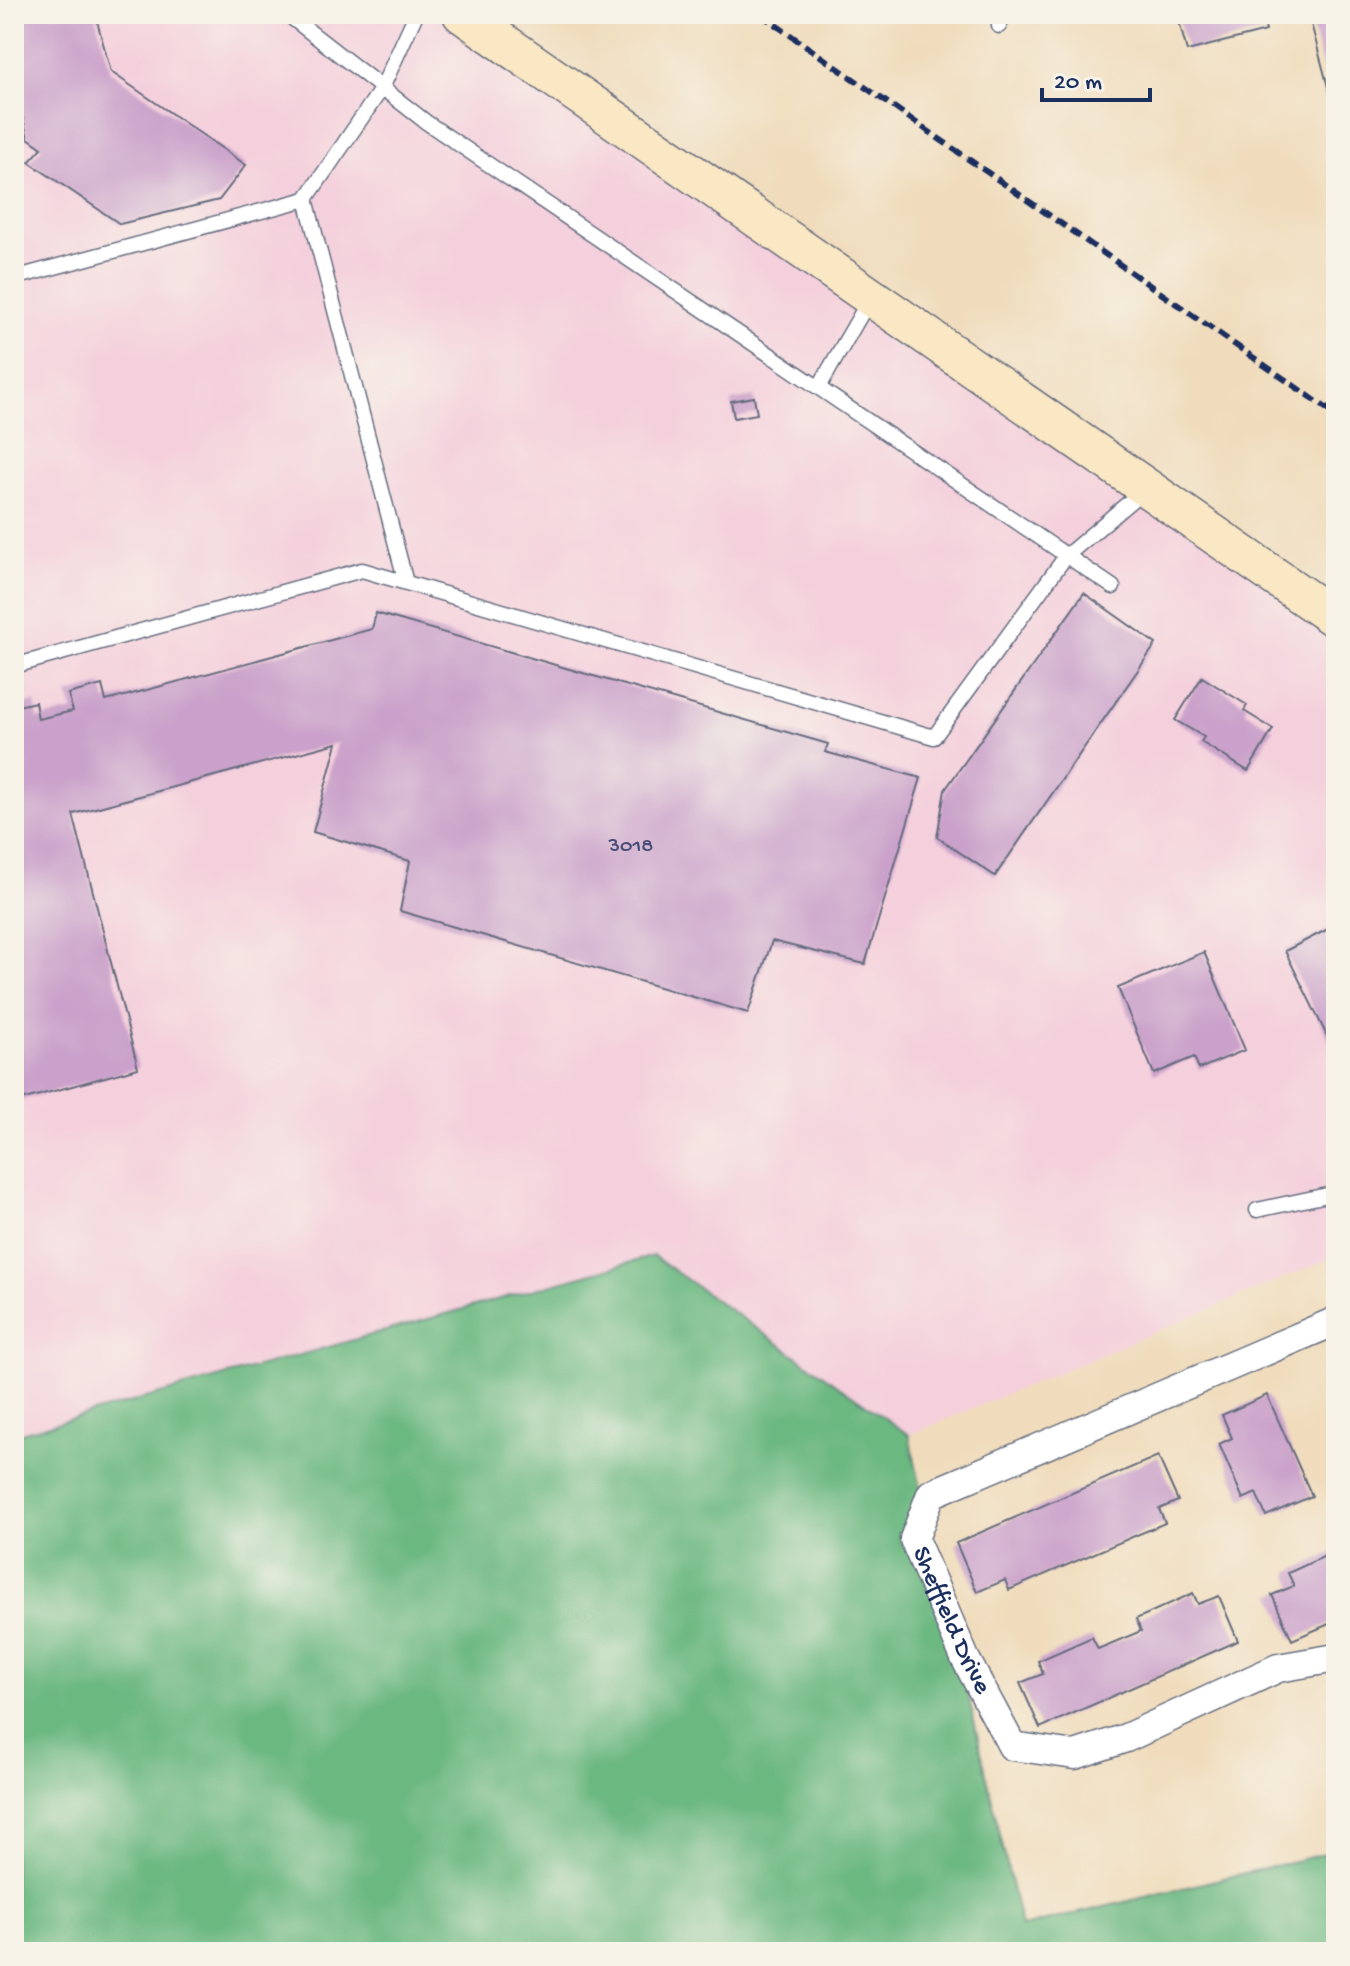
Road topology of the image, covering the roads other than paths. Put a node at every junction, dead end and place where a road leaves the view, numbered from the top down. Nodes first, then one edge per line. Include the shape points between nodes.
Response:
1 (287, 14) edge
2 (416, 14) edge
3 (462, 14) edge
4 (382, 88) junction
5 (306, 199) junction
6 (14, 278) edge
7 (871, 297) junction
8 (819, 387) junction
9 (1146, 488) junction
10 (1066, 556) junction
11 (406, 583) junction
12 (1113, 587) dead end
13 (1336, 619) edge
14 (14, 666) edge
15 (1332, 1194) dead end
16 (1257, 1210) dead end
17 (1336, 1321) edge
18 (1336, 1658) edge

1 - 4 lane
2 - 4 lane
3 - 7 main road
4 - 5 lane
4 - 8 lane
5 - 6 lane
5 - 11 lane
7 - 8 lane
7 - 9 main road
8 - 10 lane
9 - 10 lane
9 - 13 main road
10 - 11 lane via 934,737
10 - 12 lane
11 - 14 lane via 362,570
15 - 16 lane
17 - 18 street, Sheffield Drive via 931,1494 914,1539 965,1658 1012,1746 1075,1755 1126,1738 1278,1668

